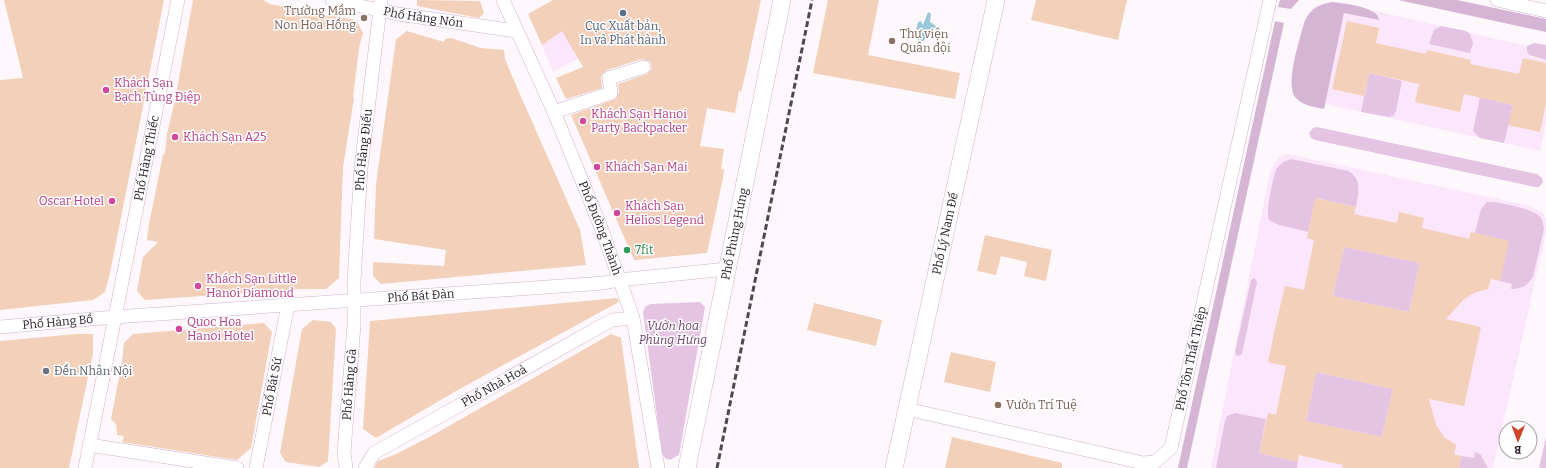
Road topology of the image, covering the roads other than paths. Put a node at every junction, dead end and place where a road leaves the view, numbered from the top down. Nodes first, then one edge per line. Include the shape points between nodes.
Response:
1 (178, 0) edge
2 (332, 0) edge
3 (503, 0) edge
4 (782, 0) edge
5 (996, 0) edge
6 (1270, 0) edge
7 (1497, 0) edge
8 (381, 5) edge
9 (1546, 11) edge
10 (516, 31) junction
11 (644, 67) dead end
12 (554, 112) junction
13 (727, 269) junction
14 (619, 280) junction
15 (355, 300) junction
16 (288, 305) junction
17 (114, 317) junction
18 (633, 318) junction
19 (0, 327) edge
20 (907, 409) junction
21 (89, 445) junction
22 (155, 462) edge
23 (84, 468) edge
24 (238, 468) edge
25 (256, 468) edge
26 (346, 468) edge
27 (365, 468) edge
28 (658, 468) edge
29 (687, 468) edge
30 (894, 468) edge

1 - 17 street, Phố Hàng Thiếc
2 - 8 street, Phố Hàng Nón
3 - 10 street, Phố Đường Thành
4 - 13 street, Phố Phùng Hưng
5 - 20 street, Phố Lý Nam Đế
6 - 20 street, Phố Tôn Thất Thiệp via 1171,448 1154,462 1143,463
7 - 9 street
8 - 10 street, Phố Hàng Nón
8 - 15 street, Phố Hàng Điếu via 361,168
10 - 12 street, Phố Đường Thành
11 - 12 street via 609,78 611,93
12 - 14 street, Phố Đường Thành via 602,230
13 - 14 street, Phố Bát Đàn
13 - 29 street, Phố Phùng Hưng
14 - 15 street, Phố Bát Đàn
14 - 18 street, Phố Đường Thành
15 - 16 street, Phố Bát Đàn
15 - 26 street, Phố Hàng Gà via 344,452
16 - 17 street, Phố Bát Đàn
16 - 25 street, Phố Bát Sứ
17 - 19 street, Phố Hàng Bồ
17 - 21 street, Phố Hàng Thiếc
18 - 27 street, Phố Nhà Hoả via 612,320 374,453
18 - 28 street, Phố Đường Thành
20 - 30 street, Phố Lý Nam Đế
21 - 22 street
21 - 23 street, Phố Hàng Thiếc
22 - 24 street

